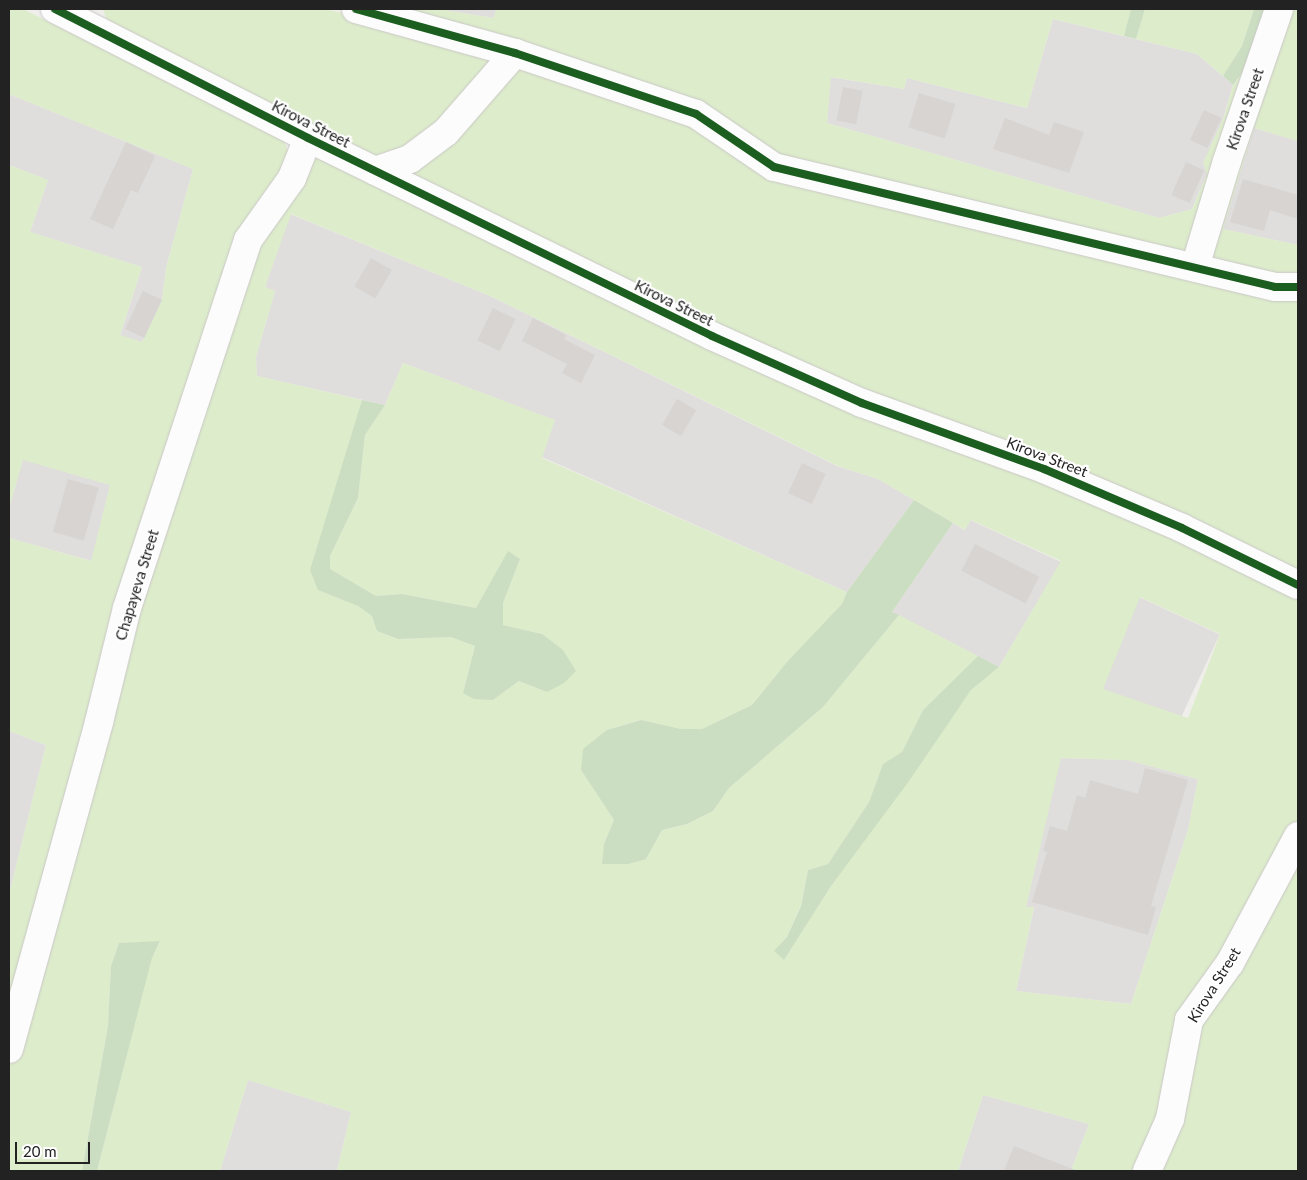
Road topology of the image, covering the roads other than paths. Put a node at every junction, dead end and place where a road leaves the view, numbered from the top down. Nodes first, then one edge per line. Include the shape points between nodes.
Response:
1 (55, 9) edge
2 (356, 9) edge
3 (1279, 9) edge
4 (92, 17) edge
5 (515, 53) junction
6 (308, 138) junction
7 (375, 171) junction
8 (1195, 267) junction
9 (1298, 288) edge
10 (1298, 585) edge
11 (1298, 836) edge
12 (9, 1048) edge
13 (1147, 1171) edge

1 - 4 street, Kirova Street
2 - 5 street
3 - 8 street, Kirova Street
4 - 6 street, Kirova Street
5 - 7 street via 446,132 410,159
5 - 8 street via 696,114 774,167
6 - 7 street, Kirova Street
6 - 12 street, Chapayeva Street via 292,178 248,240 127,608 100,722
7 - 10 street, Kirova Street via 712,336 862,403 1044,469 1182,528
8 - 9 street via 1276,287
11 - 13 street, Kirova Street via 1230,963 1189,1020 1170,1119

